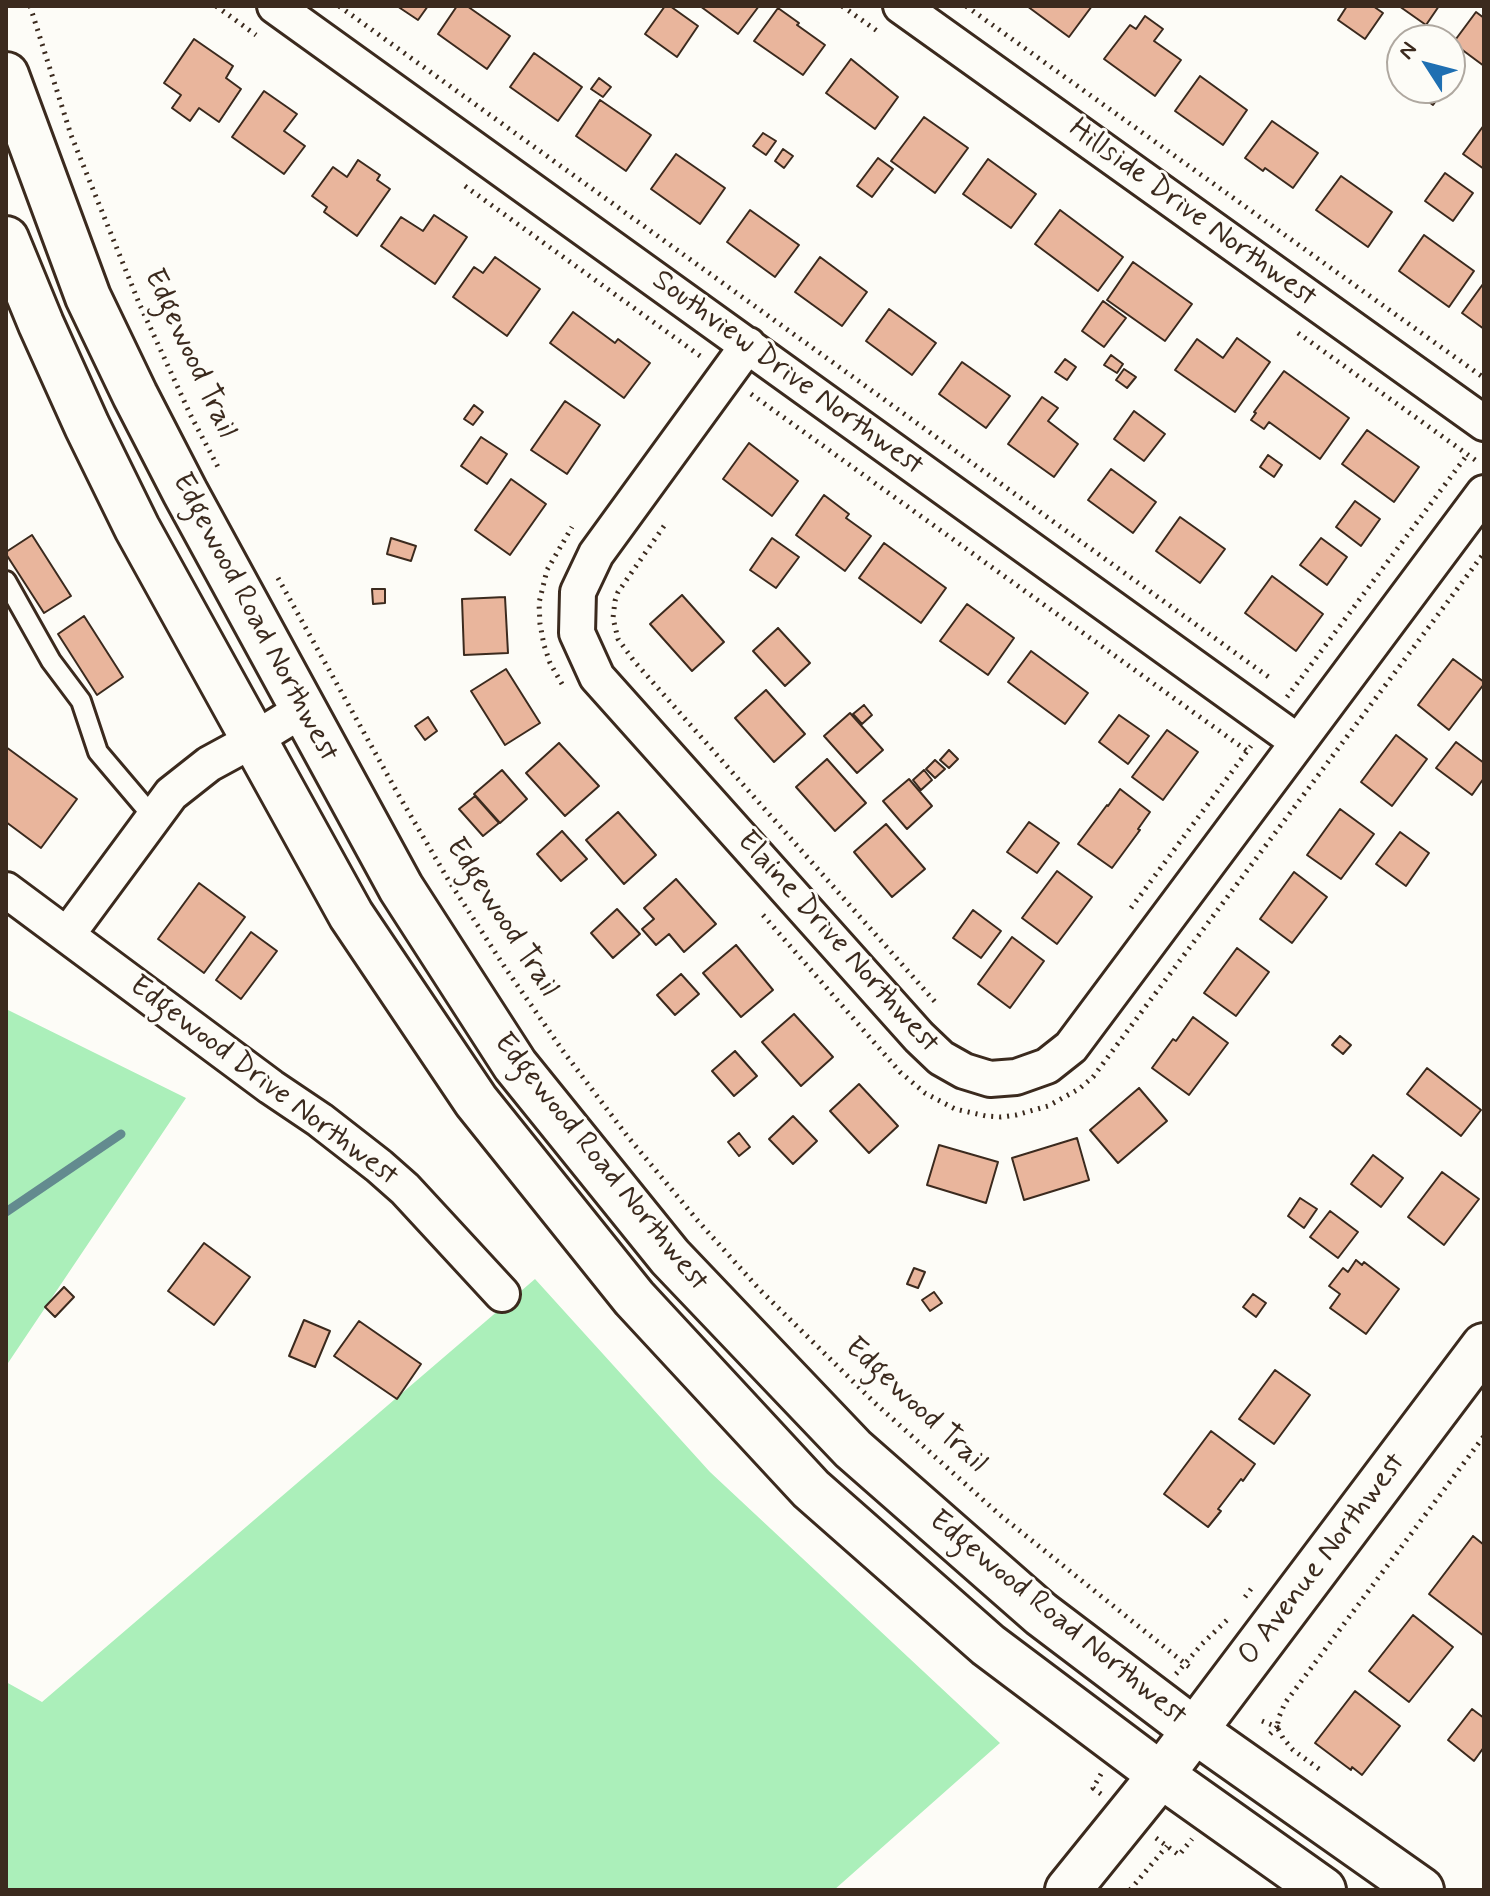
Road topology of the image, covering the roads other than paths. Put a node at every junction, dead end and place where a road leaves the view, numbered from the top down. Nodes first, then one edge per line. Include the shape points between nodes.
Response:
1 (275, 6) edge
2 (901, 6) edge
3 (6, 75) edge
4 (6, 239) edge
5 (748, 345) junction
6 (1480, 433) edge
7 (1484, 493) edge
8 (6, 581) edge
9 (302, 710) junction
10 (255, 739) junction
11 (1298, 742) junction
12 (154, 818) junction
13 (6, 890) edge
14 (67, 935) junction
15 (502, 1294) dead end
16 (1484, 1346) edge
17 (1194, 1730) junction
18 (1161, 1775) junction
19 (1068, 1890) edge
20 (1323, 1890) edge
21 (1421, 1890) edge

1 - 5 street, Southview Drive Northwest
2 - 6 street, Hillside Drive Northwest
3 - 9 main road, Edgewood Road Northwest via 88,297
4 - 10 main road, Edgewood Road Northwest via 131,516
5 - 11 street, Southview Drive Northwest
5 - 11 street, Elaine Drive Northwest via 596,554 578,592 577,633 597,677 941,1058 990,1079 1016,1077 1047,1066 1071,1047
7 - 11 street, Elaine Drive Northwest
8 - 12 lane via 51,661 81,701 98,752
9 - 10 street
9 - 17 main road, Edgewood Road Northwest via 401,888 515,1065 670,1257 853,1449 1041,1614
10 - 12 street via 209,764 171,794
10 - 18 main road, Edgewood Road Northwest via 351,915 476,1101 634,1298 811,1489 988,1645
12 - 14 street
13 - 14 street, Edgewood Drive Northwest
14 - 15 street, Edgewood Drive Northwest via 379,1166
16 - 17 main road, O Avenue Northwest
17 - 18 main road, O Avenue Northwest
17 - 21 main road, Edgewood Road Northwest
18 - 19 main road, O Avenue Northwest
18 - 20 main road, Edgewood Road Northwest

